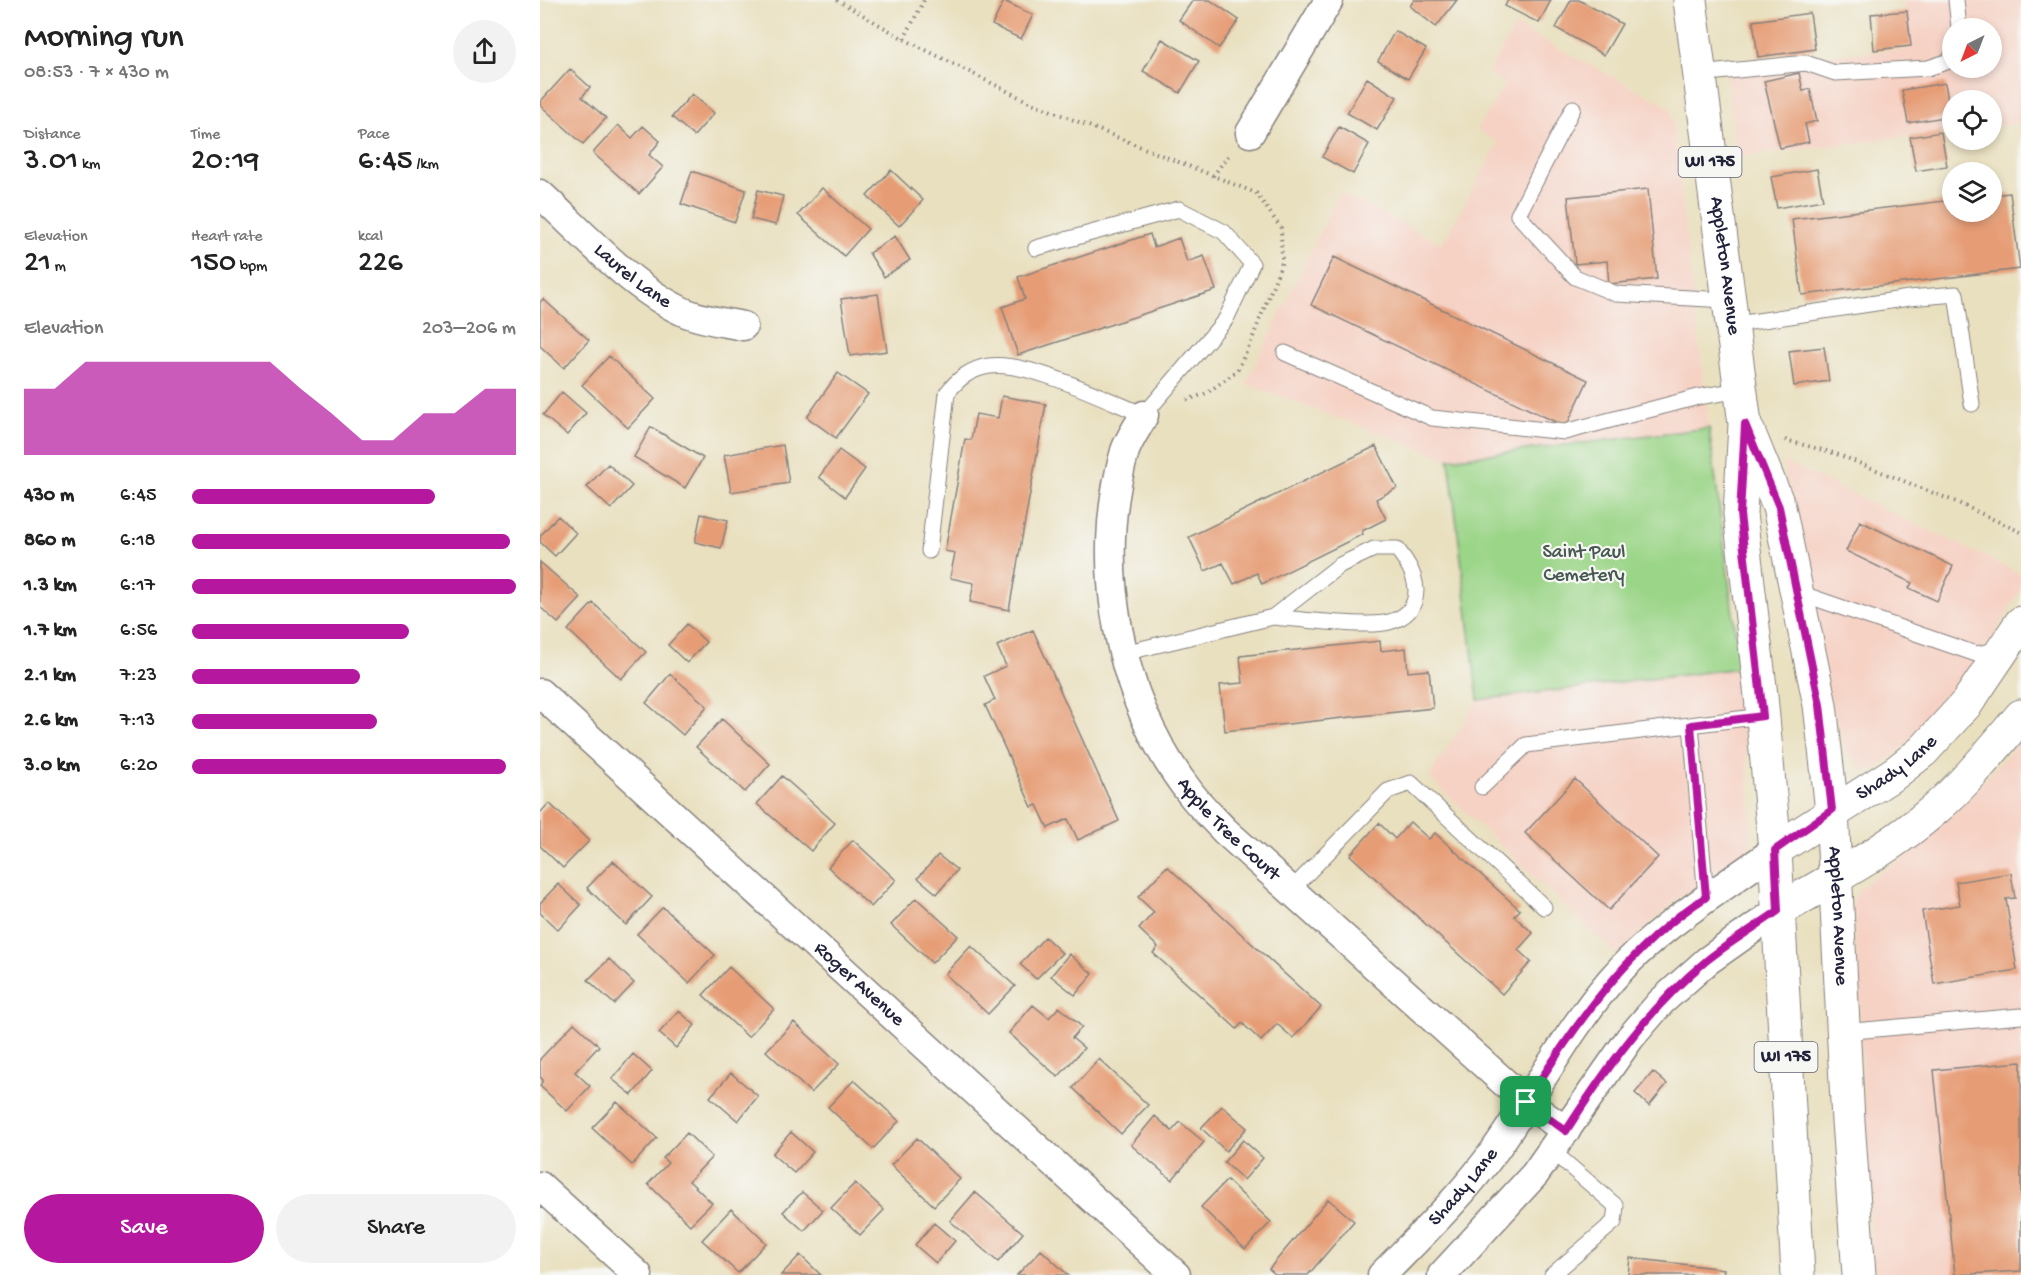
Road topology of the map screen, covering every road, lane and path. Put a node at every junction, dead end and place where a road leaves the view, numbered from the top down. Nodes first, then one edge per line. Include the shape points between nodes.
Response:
1 (837, 0) edge
2 (924, 0) edge
3 (1329, 0) edge
4 (1690, 0) edge
5 (1956, 0) edge
6 (1958, 18) edge
7 (904, 39) junction
8 (1942, 63) edge
9 (1699, 74) junction
10 (1573, 108) dead end
11 (1250, 133) dead end
12 (540, 194) edge
13 (1036, 248) dead end
14 (1729, 312) junction
15 (743, 326) dead end
16 (1285, 353) dead end
17 (1740, 390) junction
18 (1972, 404) dead end
19 (1144, 415) junction
20 (1745, 424) junction
21 (2021, 532) edge
22 (929, 551) dead end
23 (1797, 592) junction
24 (1273, 617) junction
25 (2016, 641) edge
26 (1124, 653) junction
27 (540, 693) edge
28 (1763, 716) junction
29 (2021, 716) edge
30 (1691, 725) junction
31 (1482, 787) dead end
32 (1832, 810) junction
33 (1775, 850) junction
34 (1834, 878) junction
35 (1291, 890) junction
36 (1706, 897) junction
37 (1544, 907) dead end
38 (1778, 911) junction
39 (2021, 1016) edge
40 (1843, 1032) junction
41 (1526, 1102) junction
42 (1559, 1141) junction
43 (540, 1185) edge
44 (638, 1275) edge
45 (1176, 1275) edge
46 (1382, 1275) edge
47 (1442, 1275) edge
48 (1552, 1275) edge
49 (1798, 1275) edge
50 (1859, 1275) edge

1 - 7 path
2 - 7 path
3 - 11 street
4 - 9 main road, Appleton Avenue / WI 175
5 - 6 lane
7 - 19 path via 1029,102 1256,193 1281,228 1282,262 1237,371 1207,393
8 - 9 lane via 1928,68 1834,73 1806,63
9 - 14 main road, Appleton Avenue / WI 175
10 - 14 lane via 1518,215 1575,277 1616,294
12 - 15 street, Laurel Lane via 659,298 685,312
13 - 19 lane via 1179,209 1224,232 1252,264 1226,319
14 - 17 main road, Appleton Avenue / WI 175
14 - 18 lane via 1956,294
16 - 17 lane via 1432,418 1565,432
17 - 20 main road, Appleton Avenue / WI 175
19 - 22 lane via 1026,370 989,366 960,376 947,393
19 - 26 street, Apple Tree Court via 1125,450 1115,501 1112,588
20 - 21 path via 1834,453
20 - 23 main road, Appleton Avenue / WI 175 via 1779,507
20 - 28 main road, Appleton Avenue / WI 175 via 1740,514
23 - 25 lane via 1976,654
23 - 32 main road, Appleton Avenue / WI 175 via 1820,705
24 - 24 lane via 1340,566 1374,549 1397,549 1409,563 1416,582 1416,600 1408,613 1387,623
24 - 26 lane
25 - 32 main road, Shady Lane via 1923,751 1895,773
26 - 35 street, Apple Tree Court via 1150,724 1191,793 1225,831
27 - 45 street, Roger Avenue
28 - 30 lane
28 - 33 main road, Appleton Avenue / WI 175
29 - 34 main road via 1933,811
30 - 31 lane via 1526,745
30 - 36 lane
32 - 33 main road, Shady Lane
32 - 34 main road, Appleton Avenue / WI 175
33 - 36 street, Shady Lane
33 - 38 main road, Appleton Avenue / WI 175
34 - 38 main road
34 - 40 main road, Appleton Avenue / WI 175
35 - 37 lane via 1388,791 1411,783
35 - 41 street, Apple Tree Court
36 - 41 street, Shady Lane via 1675,920 1613,978 1578,1021
38 - 42 street via 1707,960 1661,1002 1630,1038
38 - 49 main road, Appleton Avenue / WI 175
39 - 40 lane
40 - 50 main road, Appleton Avenue / WI 175
41 - 42 street, Apple Tree Court
41 - 46 street, Shady Lane via 1461,1194
42 - 47 street via 1535,1174
42 - 48 lane via 1616,1206 1614,1222
43 - 44 street

